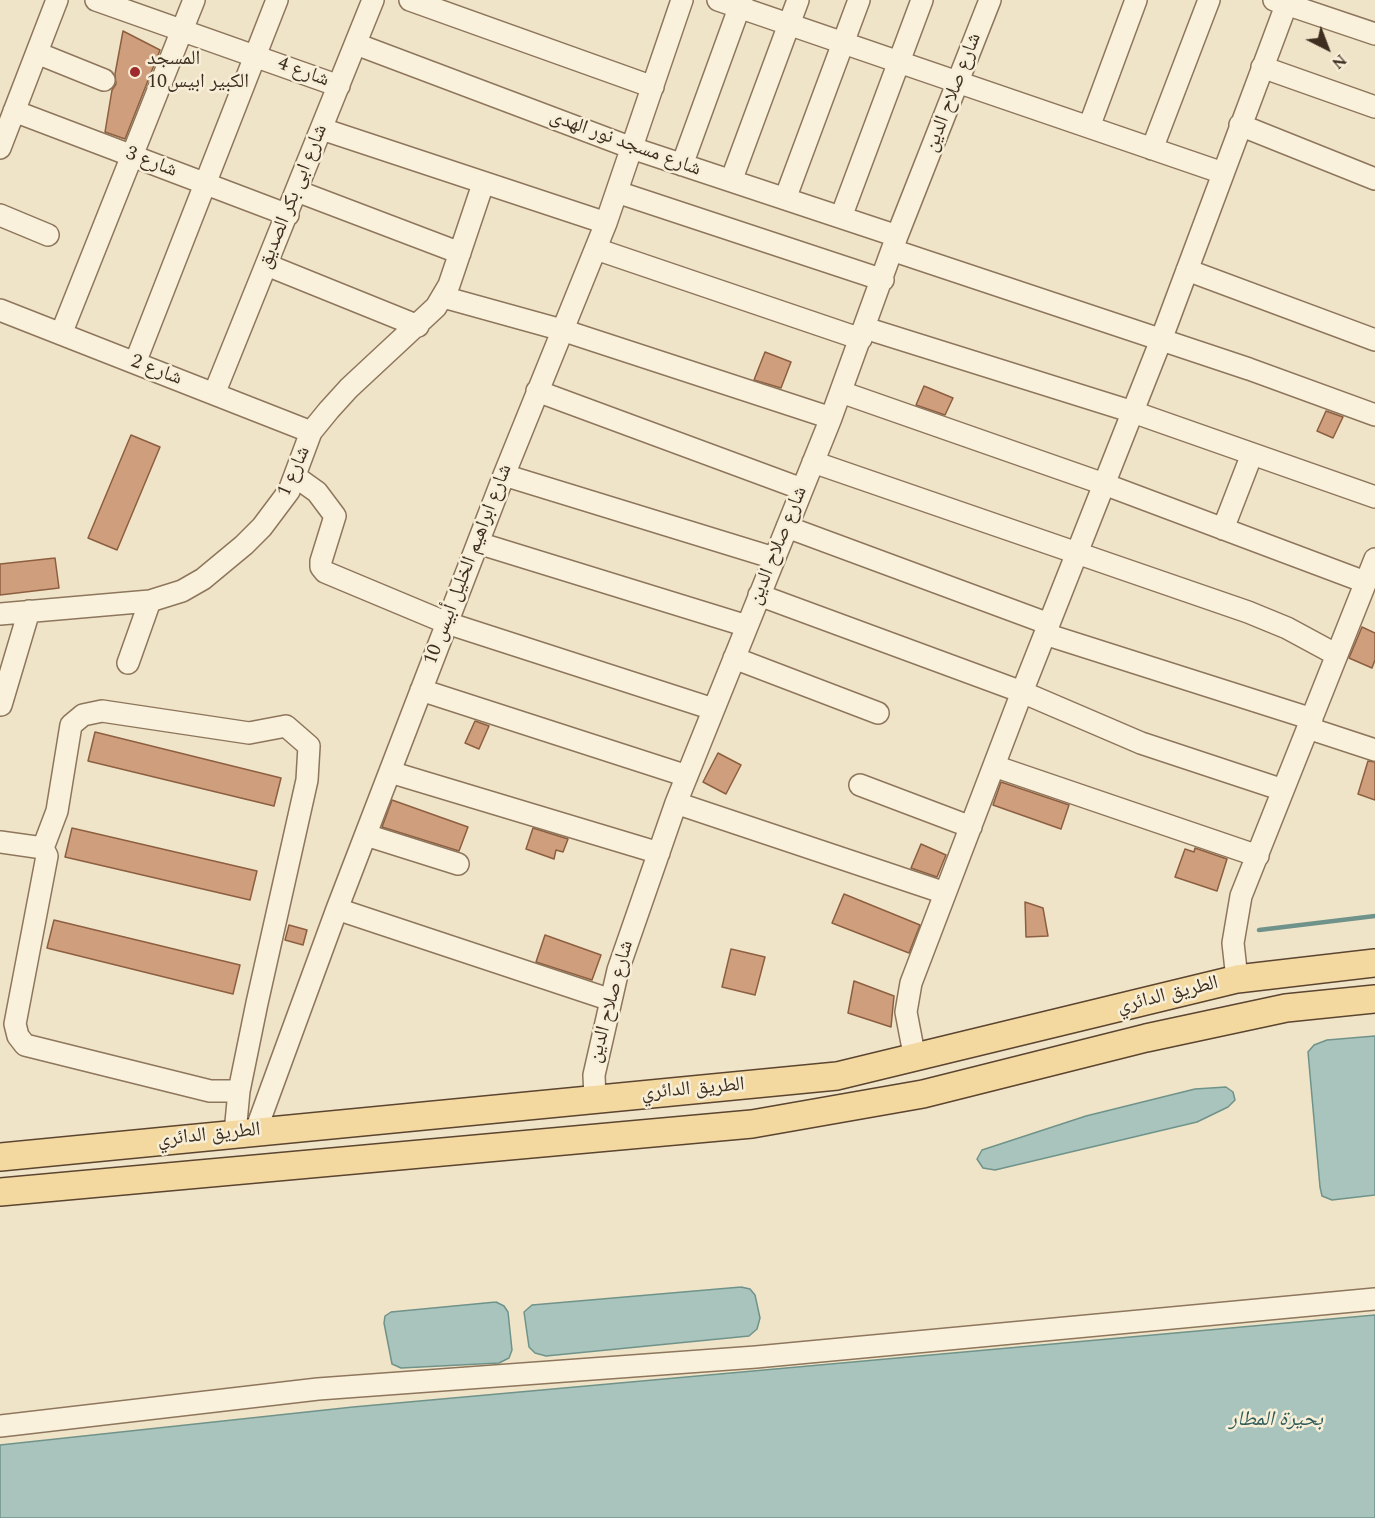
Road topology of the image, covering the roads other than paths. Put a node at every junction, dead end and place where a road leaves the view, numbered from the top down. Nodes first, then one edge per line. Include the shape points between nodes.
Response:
1 (57, 0) edge
2 (194, 0) edge
3 (277, 0) edge
4 (373, 0) edge
5 (410, 0) edge
6 (682, 0) edge
7 (718, 0) edge
8 (798, 0) edge
9 (859, 0) edge
10 (922, 0) edge
11 (990, 0) edge
12 (1136, 0) edge
13 (1209, 0) edge
14 (1282, 1) edge
15 (108, 2) edge
16 (740, 3) edge
17 (789, 24) junction
18 (182, 30) junction
19 (1375, 34) edge
20 (842, 42) junction
21 (356, 44) junction
22 (37, 53) junction
23 (255, 56) junction
24 (899, 62) junction
25 (1262, 67) junction
26 (104, 80) dead end
27 (959, 82) junction
28 (339, 86) junction
29 (653, 87) junction
30 (1375, 107) edge
31 (14, 111) junction
32 (1240, 125) junction
33 (1089, 127) junction
34 (322, 129) junction
35 (0, 148) edge
36 (632, 148) junction
37 (1152, 148) junction
38 (132, 156) junction
39 (682, 165) junction
40 (1223, 173) junction
41 (1375, 179) edge
42 (731, 181) junction
43 (205, 183) junction
44 (483, 184) junction
45 (297, 191) junction
46 (617, 192) junction
47 (785, 199) junction
48 (0, 215) edge
49 (288, 215) junction
50 (841, 217) junction
51 (606, 223) junction
52 (48, 235) dead end
53 (895, 243) junction
54 (596, 249) junction
55 (460, 253) junction
56 (267, 265) junction
57 (1187, 270) junction
58 (883, 280) junction
59 (443, 297) junction
60 (0, 310) edge
61 (418, 326) junction
62 (562, 330) junction
63 (62, 334) junction
64 (863, 334) junction
65 (1161, 340) junction
66 (1375, 340) edge
67 (135, 363) junction
68 (537, 391) junction
69 (841, 392) junction
70 (214, 394) junction
71 (1133, 412) junction
72 (1375, 415) edge
73 (831, 418) junction
74 (311, 432) junction
75 (1252, 454) junction
76 (813, 462) junction
77 (504, 474) junction
78 (296, 477) junction
79 (1104, 484) junction
80 (802, 489) junction
81 (1375, 497) edge
82 (786, 527) junction
83 (1223, 529) junction
84 (478, 543) junction
85 (1078, 552) junction
86 (774, 558) junction
87 (1375, 559) edge
88 (1365, 582) junction
89 (759, 595) junction
90 (150, 601) junction
91 (28, 611) junction
92 (0, 614) edge
93 (447, 624) junction
94 (747, 626) junction
95 (1047, 629) junction
96 (1337, 655) junction
97 (734, 658) junction
98 (128, 663) dead end
99 (421, 690) junction
100 (1022, 692) junction
101 (2, 705) edge
102 (713, 709) junction
103 (878, 713) dead end
104 (1310, 724) junction
105 (1375, 750) edge
106 (994, 766) junction
107 (390, 772) junction
108 (687, 776) junction
109 (860, 784) dead end
110 (1283, 790) junction
111 (676, 803) junction
112 (971, 826) junction
113 (366, 835) junction
114 (0, 842) edge
115 (43, 848) junction
116 (659, 853) junction
117 (1258, 856) junction
118 (458, 864) dead end
119 (945, 893) junction
120 (337, 909) junction
121 (1375, 963) edge
122 (1237, 979) junction
123 (1375, 999) edge
124 (611, 1000) junction
125 (915, 1059) junction
126 (239, 1091) junction
127 (595, 1099) junction
128 (246, 1132) junction
129 (0, 1157) edge
130 (0, 1192) edge
131 (1375, 1299) edge
132 (0, 1426) edge

1 - 22 street
2 - 18 street
3 - 23 street
4 - 21 street, شارع ابى بكر الصديق
5 - 29 street
6 - 29 street, شارع ابراهيم الخليل أبيس 10
7 - 16 street
8 - 17 street
9 - 20 street
10 - 24 street
11 - 27 street, شارع صلاح الدين
12 - 33 street
13 - 37 street
14 - 19 street
14 - 25 street
15 - 18 street, شارع 4
16 - 17 street
16 - 39 street
17 - 20 street
17 - 42 street
18 - 23 street, شارع 4
18 - 38 street
20 - 24 street
20 - 47 street
21 - 28 street, شارع ابى بكر الصديق
21 - 36 street, شارع مسجد نور الهدى
22 - 26 street
22 - 31 street
23 - 28 street, شارع 4
23 - 43 street
24 - 27 street
24 - 50 street
25 - 30 street
25 - 32 street
27 - 33 street
27 - 53 street, شارع صلاح الدين
28 - 34 street, شارع ابى بكر الصديق
29 - 36 street, شارع ابراهيم الخليل أبيس 10
31 - 35 street
31 - 38 street, شارع 3
32 - 40 street
32 - 41 street
33 - 37 street
34 - 44 street
34 - 45 street, شارع ابى بكر الصديق
36 - 39 street, شارع مسجد نور الهدى
36 - 46 street, شارع ابراهيم الخليل أبيس 10
37 - 40 street
38 - 43 street, شارع 3
38 - 63 street
39 - 42 street, شارع مسجد نور الهدى
40 - 57 street
42 - 47 street, شارع مسجد نور الهدى
43 - 49 street, شارع 3
43 - 67 street
44 - 51 street
44 - 55 street, شارع 1
45 - 49 street, شارع ابى بكر الصديق
45 - 55 street
46 - 51 street, شارع ابراهيم الخليل أبيس 10
46 - 58 street
47 - 50 street, شارع مسجد نور الهدى
48 - 52 street
49 - 56 street, شارع ابى بكر الصديق
50 - 53 street, شارع مسجد نور الهدى
51 - 54 street, شارع ابراهيم الخليل أبيس 10
53 - 58 street, شارع صلاح الدين
53 - 65 street, شارع مسجد نور الهدى
54 - 62 street, شارع ابراهيم الخليل أبيس 10
54 - 64 street
55 - 59 street, شارع 1
56 - 61 street
56 - 70 street, شارع ابى بكر الصديق
57 - 65 street
57 - 66 street
58 - 64 street, شارع صلاح الدين
59 - 61 street, شارع 1
59 - 62 street
60 - 63 street, شارع 2
61 - 74 street, شارع 1 via 349,388
62 - 68 street, شارع ابراهيم الخليل أبيس 10
62 - 73 street
63 - 67 street, شارع 2
64 - 69 street, شارع صلاح الدين
64 - 71 street
65 - 71 street
65 - 72 street, شارع مسجد نور الهدى
67 - 70 street, شارع 2
68 - 77 street, شارع ابراهيم الخليل أبيس 10
68 - 80 street
69 - 73 street, شارع صلاح الدين
69 - 79 street
70 - 74 street, شارع 2
71 - 75 street
71 - 79 street
73 - 76 street, شارع صلاح الدين
74 - 78 street, شارع 1
75 - 81 street
75 - 83 street
76 - 80 street, شارع صلاح الدين
76 - 85 street
77 - 84 street, شارع ابراهيم الخليل أبيس 10
77 - 86 street
78 - 90 street, شارع 1 via 262,527 224,562 182,591
78 - 93 street via 317,492 335,516 321,561 325,572
79 - 83 street
79 - 85 street
80 - 82 street, شارع صلاح الدين
82 - 86 street, شارع صلاح الدين
82 - 95 street
83 - 88 street
84 - 93 street, شارع ابراهيم الخليل أبيس 10
84 - 94 street
85 - 95 street
85 - 96 street via 1287,628
86 - 89 street, شارع صلاح الدين
87 - 88 street
88 - 96 street
89 - 94 street, شارع صلاح الدين
89 - 100 street
90 - 91 street, شارع 1
90 - 98 street
91 - 92 street, شارع 1
91 - 101 street
93 - 99 street, شارع ابراهيم الخليل أبيس 10
93 - 102 street
94 - 97 street, شارع صلاح الدين
95 - 100 street
95 - 104 street
96 - 104 street
97 - 102 street, شارع صلاح الدين
97 - 103 street
99 - 107 street, شارع ابراهيم الخليل أبيس 10
99 - 108 street
100 - 106 street
100 - 110 street via 1141,743
102 - 108 street, شارع صلاح الدين
104 - 105 street
104 - 110 street
106 - 112 street
106 - 117 street
107 - 113 street, شارع ابراهيم الخليل أبيس 10
107 - 116 street
108 - 111 street, شارع صلاح الدين
109 - 112 street
110 - 117 street
111 - 116 street, شارع صلاح الدين
111 - 119 street
112 - 119 street
113 - 118 street
113 - 120 street, شارع ابراهيم الخليل أبيس 10
114 - 115 street
115 - 126 street via 47,856 15,1024 25,1045 210,1091
115 - 126 street via 57,811 71,725 83,715 102,711 249,733 286,726 309,746 307,780
116 - 124 street, شارع صلاح الدين
117 - 122 street via 1236,912 1233,943
119 - 125 street via 911,983 906,1012
120 - 124 street
120 - 128 street, شارع ابراهيم الخليل أبيس 10
121 - 122 main road, الطريق الدائري
122 - 125 main road, الطريق الدائري
123 - 130 main road, الطريق الدائري via 1286,1008 1146,1038 923,1094 752,1124
124 - 127 street, شارع صلاح الدين via 594,1075
125 - 127 main road, الطريق الدائري via 837,1076
126 - 128 street
127 - 128 main road, الطريق الدائري
128 - 129 main road, الطريق الدائري
131 - 132 street via 756,1357 318,1389

